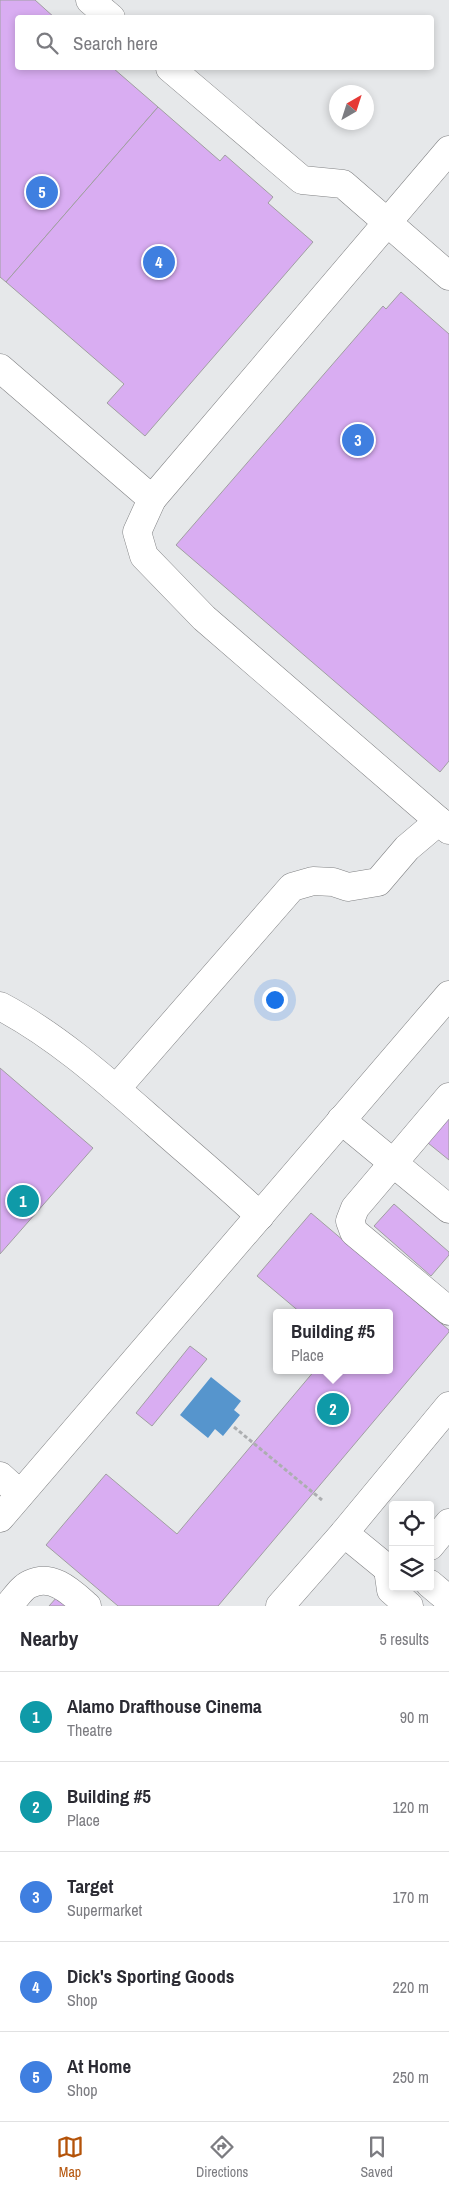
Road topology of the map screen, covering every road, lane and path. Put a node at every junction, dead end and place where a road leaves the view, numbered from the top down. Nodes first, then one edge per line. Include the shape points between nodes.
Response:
1 (90, 0) edge
2 (108, 15) edge
3 (172, 70) edge
4 (449, 150) edge
5 (387, 223) junction
6 (448, 272) edge
7 (0, 368) edge
8 (152, 499) junction
9 (444, 826) edge
10 (449, 995) edge
11 (0, 1006) edge
12 (116, 1088) junction
13 (449, 1097) edge
14 (342, 1120) junction
15 (394, 1162) junction
16 (449, 1209) edge
17 (260, 1216) junction
18 (449, 1311) edge
19 (449, 1406) edge
20 (234, 1427) dead end
21 (0, 1476) edge
22 (20, 1494) junction
23 (322, 1500) dead end
24 (0, 1518) edge
25 (449, 1524) edge
26 (344, 1533) junction
27 (434, 1541) edge
28 (389, 1585) edge
29 (434, 1587) edge
30 (449, 1600) edge
31 (8, 1606) edge
32 (87, 1606) edge
33 (280, 1606) edge

1 - 2 street
3 - 5 street via 302,180 343,184
4 - 5 street
5 - 6 street
5 - 8 street
7 - 8 street
8 - 9 street via 137,532 144,556 204,618
9 - 12 street via 408,848 378,882 348,887 313,881 292,887
10 - 14 street
11 - 12 street via 54,1040
12 - 17 street
13 - 15 street
14 - 15 street
14 - 17 street
15 - 16 street
15 - 18 street via 356,1208 350,1221 354,1232
17 - 22 street
19 - 26 street
20 - 23 path
21 - 22 street
22 - 24 street
25 - 27 street
26 - 28 street
26 - 33 street
29 - 30 street
31 - 32 street via 28,1584 46,1580 67,1588

